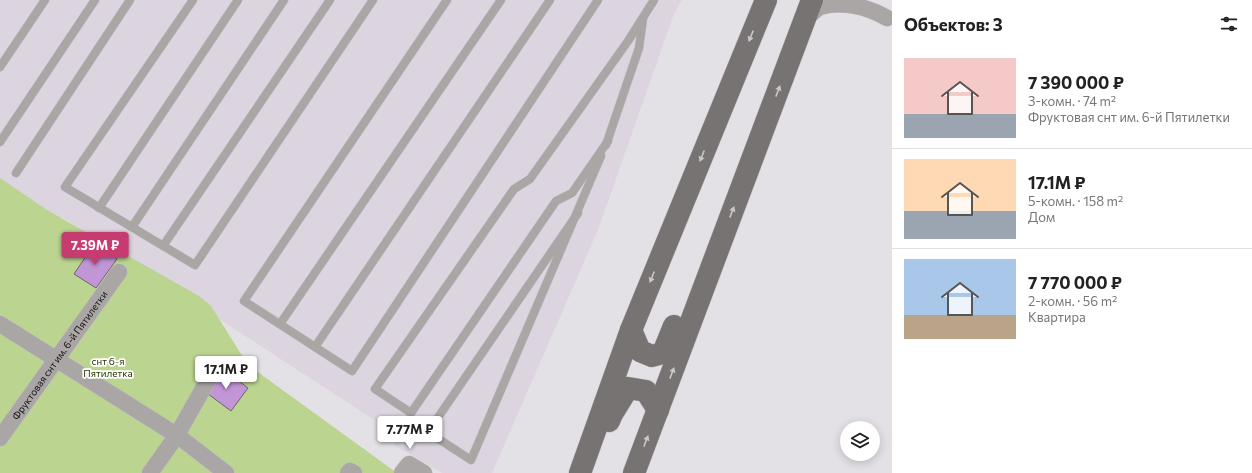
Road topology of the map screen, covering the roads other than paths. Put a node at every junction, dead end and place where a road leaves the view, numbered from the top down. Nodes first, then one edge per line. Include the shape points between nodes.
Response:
1 (45, 0) edge
2 (95, 0) edge
3 (130, 0) edge
4 (193, 0) edge
5 (238, 0) edge
6 (284, 0) edge
7 (330, 0) edge
8 (373, 0) edge
9 (447, 0) edge
10 (500, 0) edge
11 (550, 0) edge
12 (598, 0) edge
13 (654, 0) edge
14 (766, 0) edge
15 (812, 0) edge
16 (876, 0) edge
17 (644, 16) junction
18 (890, 18) edge
19 (804, 20) junction
20 (0, 67) edge
21 (608, 140) junction
22 (0, 142) edge
23 (16, 173) dead end
24 (99, 208) junction
25 (578, 213) junction
26 (132, 227) junction
27 (722, 240) junction
28 (164, 246) junction
29 (119, 272) dead end
30 (0, 324) edge
31 (280, 324) junction
32 (631, 330) junction
33 (315, 347) junction
34 (56, 360) junction
35 (212, 374) dead end
36 (658, 410) junction
37 (178, 436) junction
38 (0, 438) edge
39 (150, 473) edge
40 (226, 473) edge
41 (348, 473) edge
42 (354, 473) edge
43 (402, 473) edge
44 (424, 473) edge
45 (580, 473) edge
46 (591, 473) edge
47 (634, 473) edge

1 - 20 lane
2 - 22 lane
3 - 23 lane
4 - 24 lane via 65,187
5 - 24 lane
6 - 26 lane
7 - 28 lane
8 - 28 lane via 195,265
9 - 31 lane via 244,301
10 - 31 lane
11 - 33 lane
12 - 33 lane via 352,370
13 - 17 lane
14 -> 32 main road
15 - 19 main road
16 - 18 street
17 - 21 lane via 639,48
17 - 21 lane via 530,179 514,189 375,389 411,413 556,201 572,193
18 - 19 street via 857,2 836,1 821,6
27 -> 19 main road
21 - 25 lane
24 - 26 lane
25 - 25 lane via 428,432 471,460 565,242
26 - 28 lane
27 - 32 main road via 684,303 663,353 652,356 640,350
36 -> 27 main road
29 - 34 street, Фруктовая снт им. 6-й Пятилетки
30 - 34 street
31 - 33 lane
32 - 45 main road
34 - 37 street
34 - 38 street, Фруктовая снт им. 6-й Пятилетки
35 - 37 street
36 - 46 main road via 646,391 628,388 612,414
47 -> 36 main road
37 - 39 street
37 - 40 street
41 - 42 street
43 - 44 street via 409,464

